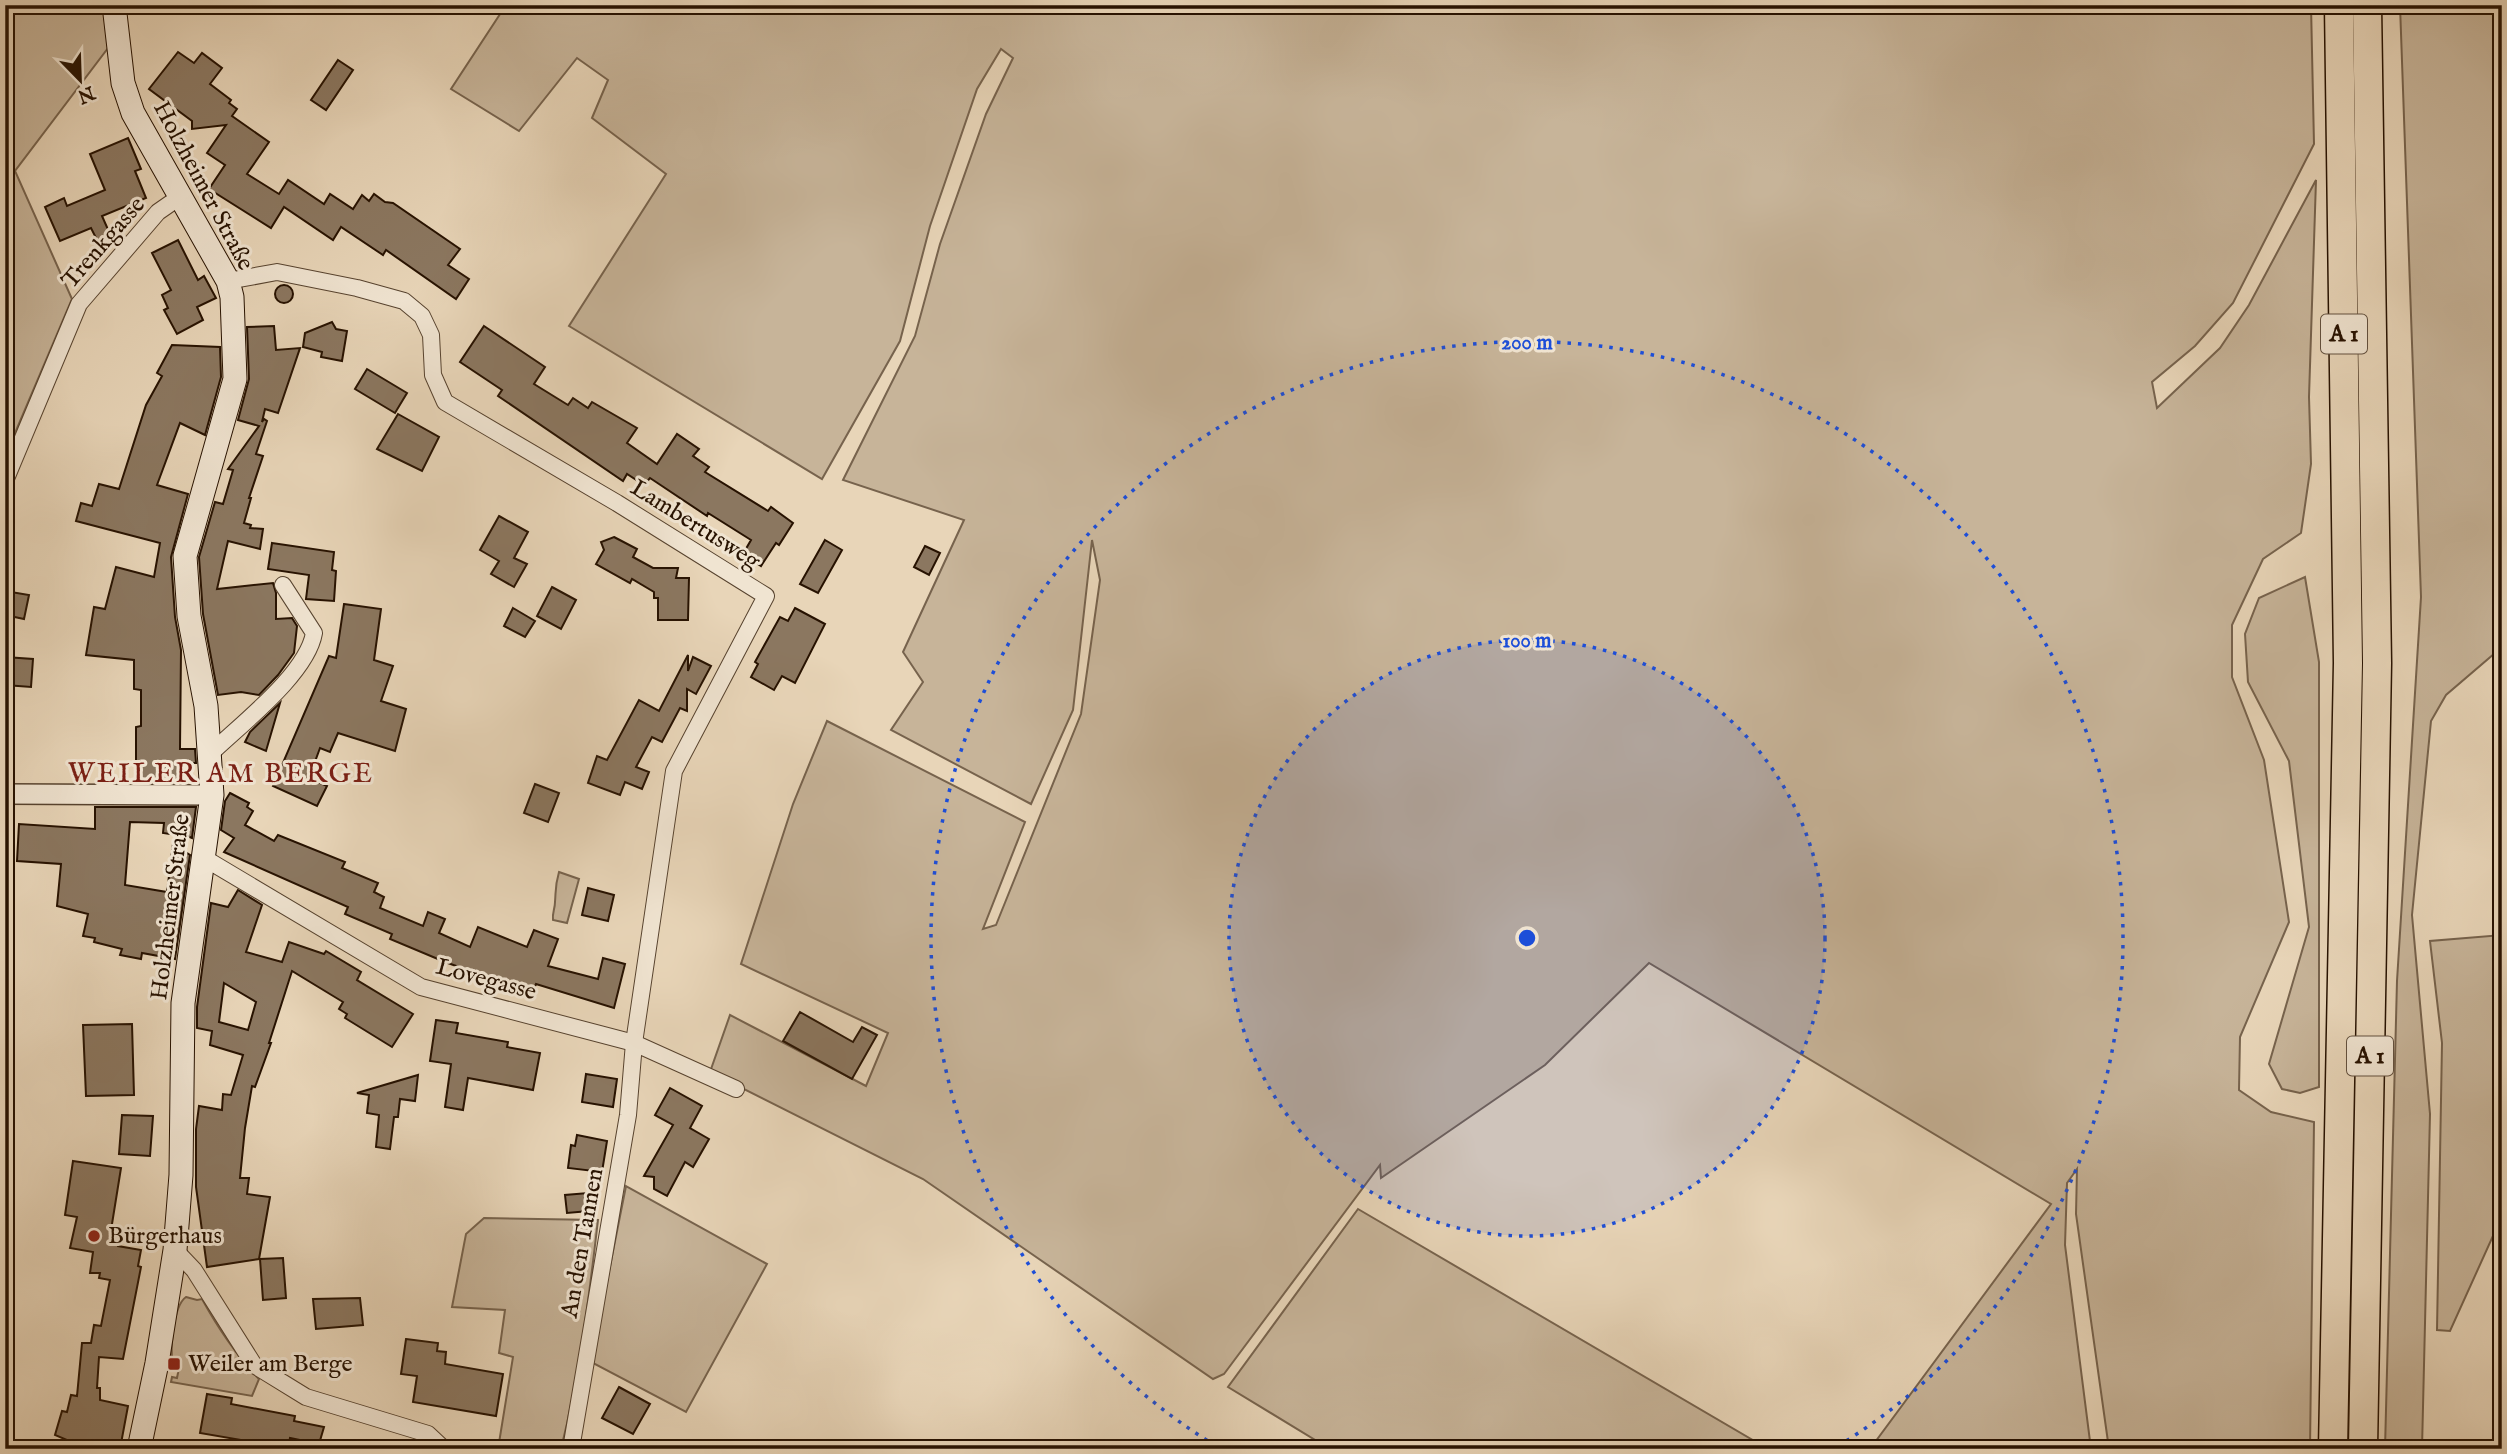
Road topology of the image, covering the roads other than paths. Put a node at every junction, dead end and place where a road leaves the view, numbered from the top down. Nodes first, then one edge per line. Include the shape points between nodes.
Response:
1 (2339, 5) edge
2 (2367, 5) edge
3 (115, 16) edge
4 (181, 197) junction
5 (228, 281) junction
6 (5, 481) edge
7 (283, 585) dead end
8 (210, 754) junction
9 (5, 794) edge
10 (212, 794) junction
11 (204, 858) junction
12 (634, 1043) junction
13 (736, 1089) dead end
14 (174, 1250) junction
15 (139, 1449) edge
16 (444, 1449) edge
17 (571, 1449) edge
18 (2333, 1449) edge
19 (2362, 1449) edge

1 - 18 highway, A 1 via 2348,663
2 - 19 highway, A 1 via 2377,663
3 - 4 main road, Holzheimer Straße via 123,83 132,113
4 - 5 main road, Holzheimer Straße
4 - 6 street, Trenkgasse via 158,212 79,303
5 - 8 main road, Holzheimer Straße via 235,379 185,556 189,616
5 - 12 street, Lambertusweg via 277,272 404,301 422,316 431,335 433,375 445,402 766,596 674,771
7 - 8 street via 314,633 309,651 280,688
8 - 10 main road, Holzheimer Straße
9 - 10 street
10 - 11 main road, Holzheimer Straße
11 - 12 street, Lovegasse via 421,987
11 - 14 main road, Holzheimer Straße via 183,1003 181,1175
12 - 13 street, Lovegasse
12 - 17 street, An den Tannen via 628,1115
14 - 15 main road, Holzheimer Straße via 158,1363
14 - 16 street via 194,1270 254,1365 306,1396 428,1434

